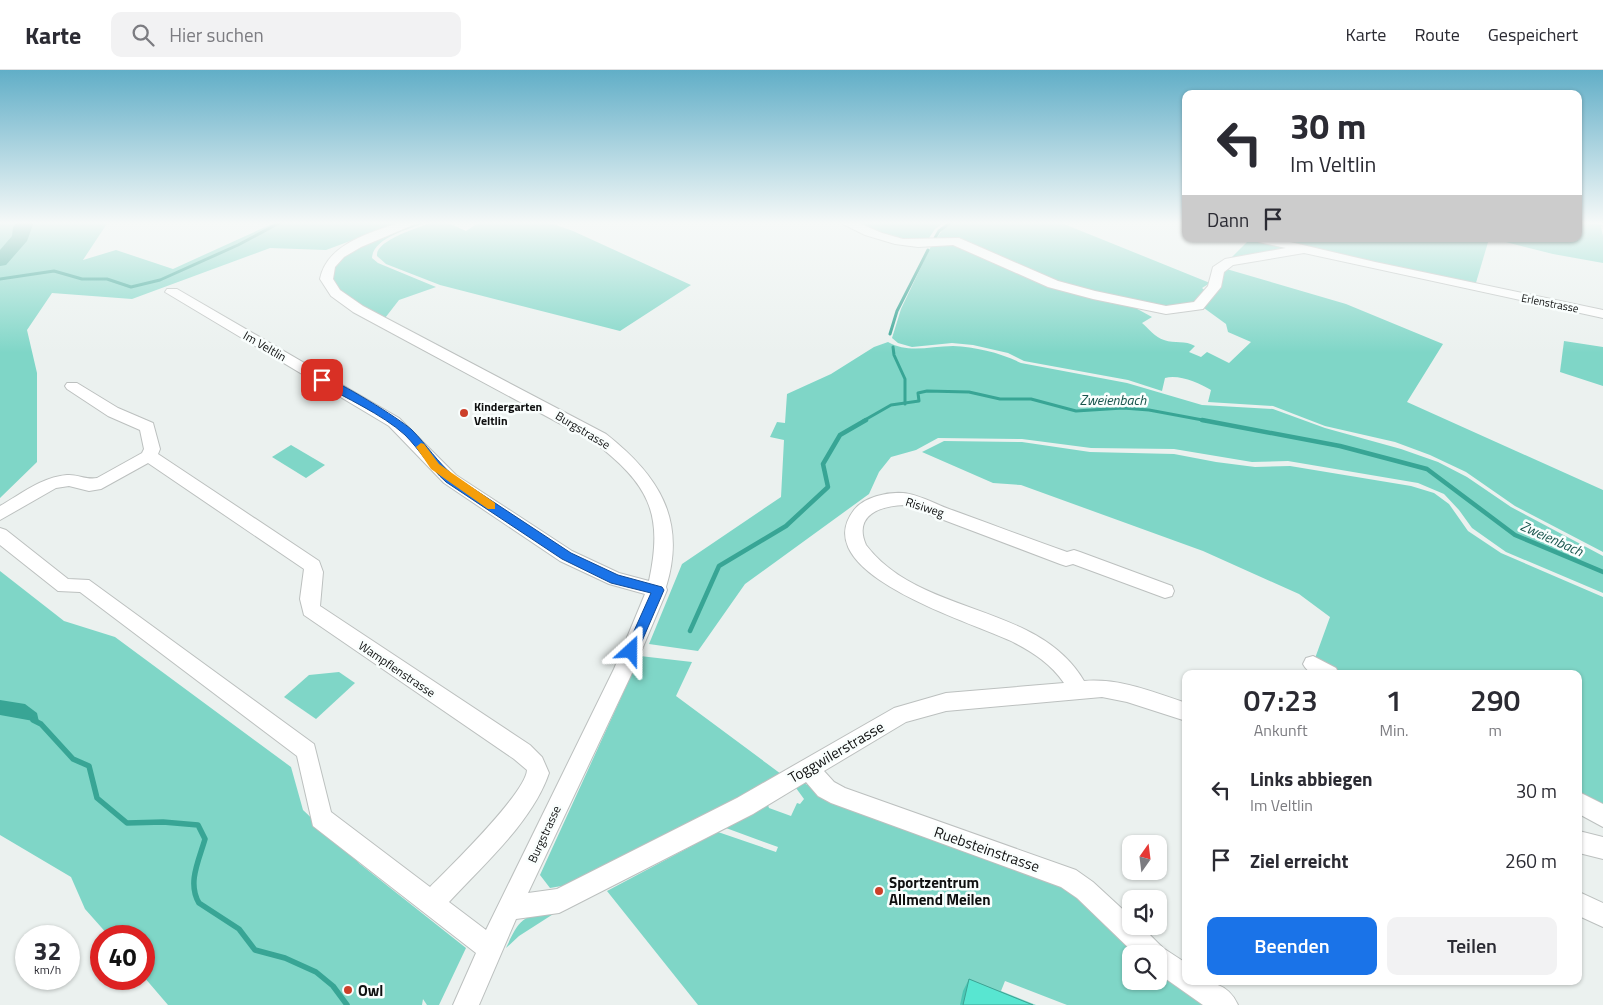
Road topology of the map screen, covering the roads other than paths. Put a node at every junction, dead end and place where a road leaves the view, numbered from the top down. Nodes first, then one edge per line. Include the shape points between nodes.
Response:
1 (330, 266) edge
2 (1011, 266) edge
3 (1224, 266) edge
4 (1380, 266) edge
5 (172, 292) dead end
6 (1603, 314) edge
7 (72, 386) dead end
8 (149, 456) junction
9 (0, 514) edge
10 (0, 535) edge
11 (658, 590) junction
12 (1165, 591) dead end
13 (1079, 690) junction
14 (1182, 711) edge
15 (807, 768) junction
16 (1582, 804) edge
17 (1603, 816) edge
18 (1582, 843) edge
19 (1603, 848) edge
20 (431, 904) junction
21 (1582, 905) edge
22 (509, 908) junction
23 (1603, 915) edge
24 (1143, 945) edge
25 (491, 949) junction
26 (1167, 965) edge
27 (1182, 975) edge
28 (1197, 985) edge
29 (466, 1005) edge
30 (1225, 1005) edge

1 - 11 street, Burgstrasse via 325,279 329,288 345,303 543,406 622,454 644,477 661,509 665,533
2 - 3 street via 1053,284 1166,310 1198,306 1214,287 1218,270
4 - 6 street, Erlenstrasse
5 - 11 street, Im Veltlin via 394,422 409,433 435,467 450,479 566,556 615,580
7 - 8 street via 113,412 146,427 152,449
8 - 9 street via 101,483 89,486 70,480 52,483
8 - 20 street, Wampflenstrasse via 313,566 315,576 308,600 311,610 522,752 536,765 536,783 519,807
10 - 20 street via 64,586 83,585 306,751 321,818
11 - 22 street, Burgstrasse
12 - 13 street, Risiweg via 1074,557 1066,559 905,500 878,502 861,513 854,526 855,541 862,554 881,572 933,604 1042,648 1064,667
13 - 14 street, Toggwilerstrasse via 1102,688 1127,693
13 - 15 street, Toggwilerstrasse via 946,702 902,714
15 - 22 street, Toggwilerstrasse via 745,806 559,901
15 - 24 street, Ruebsteinstrasse via 826,789 838,796 1068,878
16 - 17 street
18 - 19 street
20 - 25 street
21 - 23 street
22 - 25 street, Burgstrasse
25 - 29 street, Burgstrasse
26 - 27 street
28 - 30 street

